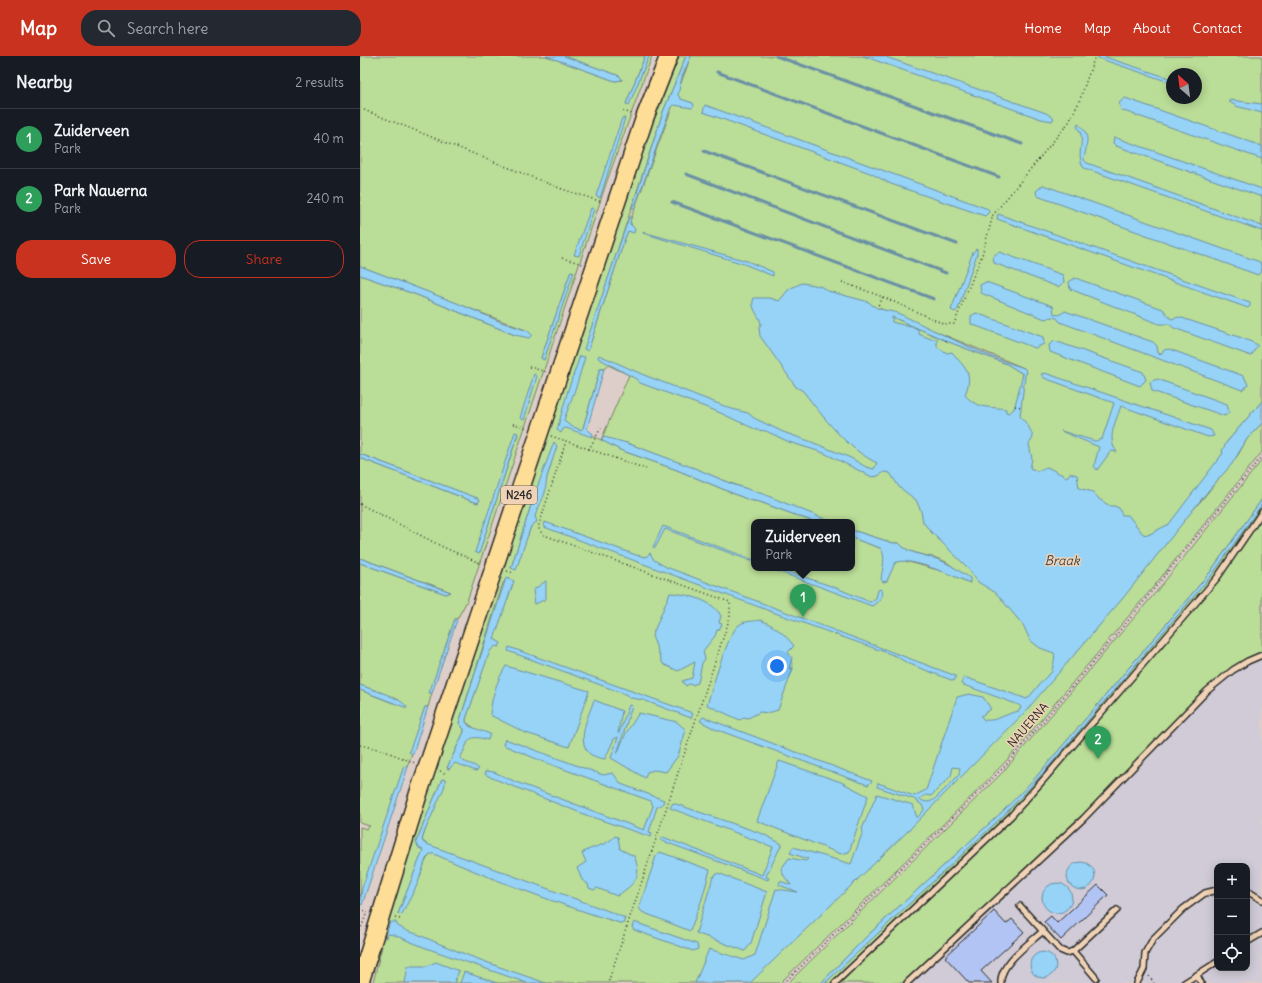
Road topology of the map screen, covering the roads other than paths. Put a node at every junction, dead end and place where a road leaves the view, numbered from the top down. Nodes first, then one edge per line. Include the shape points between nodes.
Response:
1 (669, 56) edge
2 (1262, 512) edge
3 (1262, 655) edge
4 (1214, 891) edge
5 (1250, 892) edge
6 (1262, 900) edge
7 (1020, 906) dead end
8 (1117, 910) dead end
9 (1043, 931) junction
10 (1262, 933) edge
11 (373, 936) junction
12 (1250, 940) edge
13 (1073, 951) junction
14 (360, 964) edge
15 (1214, 964) edge
16 (1197, 975) junction
17 (1096, 978) dead end
18 (360, 982) edge
19 (835, 983) edge
20 (907, 983) edge
21 (1001, 983) edge
22 (1137, 983) edge
23 (1184, 983) edge
24 (1201, 983) edge

1 - 11 main road, N246 via 645,117
2 - 19 lane via 1217,578 1045,778 1010,816
3 - 20 lane via 1243,664 1207,691 1083,819
4 - 22 lane via 1205,893 1183,909 1153,939 1145,953 1144,970
5 - 6 lane
7 - 9 lane
8 - 13 lane
9 - 13 lane via 1060,950 1067,953
9 - 21 lane via 1006,966 1001,975
10 - 12 lane
11 - 14 main road, N246
11 - 18 main road, N246
13 - 17 lane
15 - 16 lane
16 - 23 lane
16 - 24 lane

